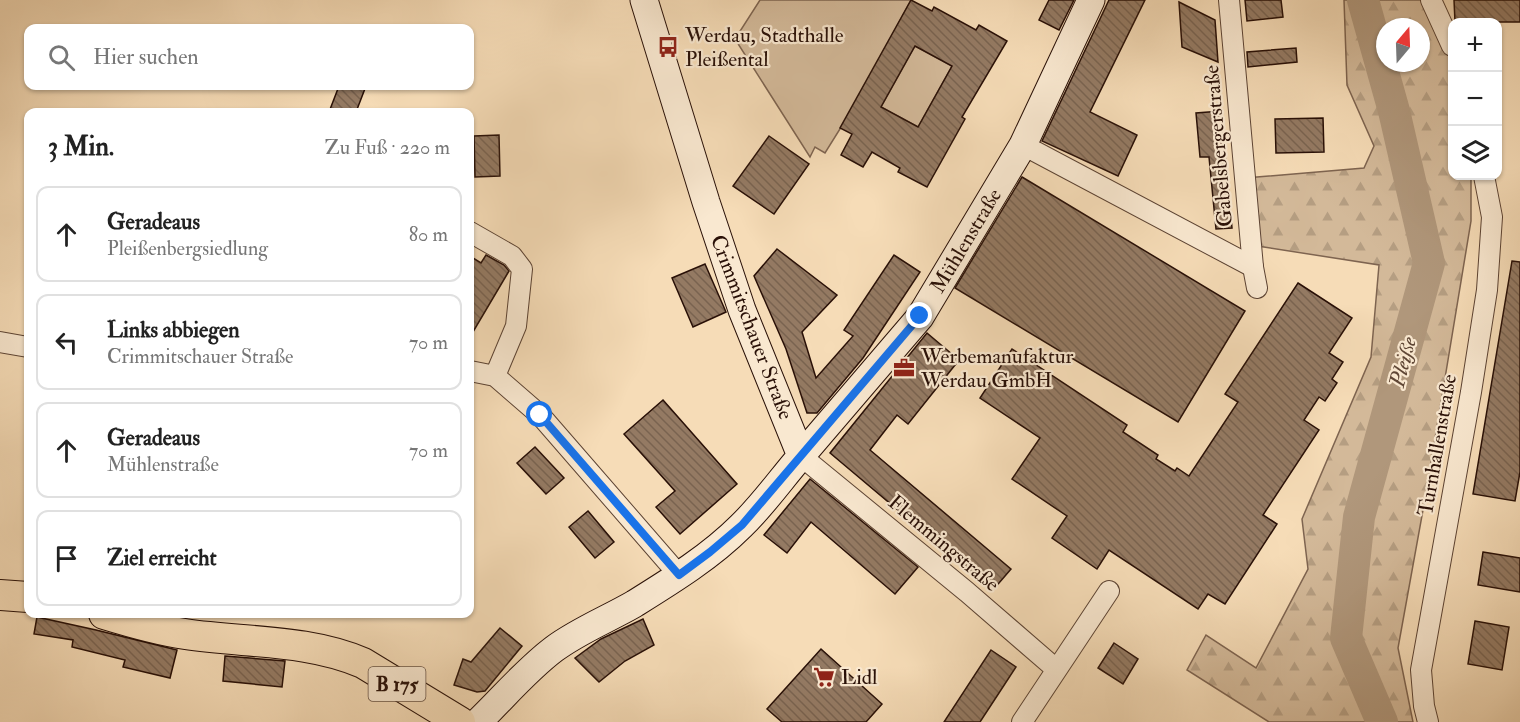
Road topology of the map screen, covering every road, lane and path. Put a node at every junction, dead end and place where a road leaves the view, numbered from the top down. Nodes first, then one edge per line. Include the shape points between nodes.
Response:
1 (644, 0) edge
2 (1091, 0) edge
3 (1229, 0) edge
4 (1431, 0) edge
5 (1448, 37) edge
6 (1023, 145) junction
7 (1486, 180) edge
8 (474, 234) edge
9 (1253, 267) junction
10 (1257, 288) dead end
11 (0, 342) edge
12 (24, 346) edge
13 (474, 371) edge
14 (495, 376) junction
15 (801, 456) junction
16 (679, 575) junction
17 (1109, 591) dead end
18 (0, 595) edge
19 (24, 597) edge
20 (118, 618) edge
21 (1056, 669) junction
22 (460, 722) edge
23 (478, 722) edge
24 (1022, 722) edge
25 (1428, 722) edge

1 - 15 street, Crimmitschauer Straße via 742,310
2 - 6 street, Mühlenstraße
3 - 9 street, Gabelsbergerstraße
4 - 5 street
6 - 9 street
6 - 15 street, Mühlenstraße via 920,316
7 - 25 street, Turnhallenstraße via 1492,217 1487,290 1421,670
8 - 14 street via 512,256 522,269 516,326
9 - 10 street, Gabelsbergerstraße
11 - 12 street
13 - 14 street
14 - 16 street via 540,415
15 - 16 street via 742,525
15 - 21 street, Flemmingstraße
16 - 23 street via 555,648
17 - 21 street
18 - 19 main road
20 - 22 main road, B 175 via 184,634 347,656
21 - 24 street

